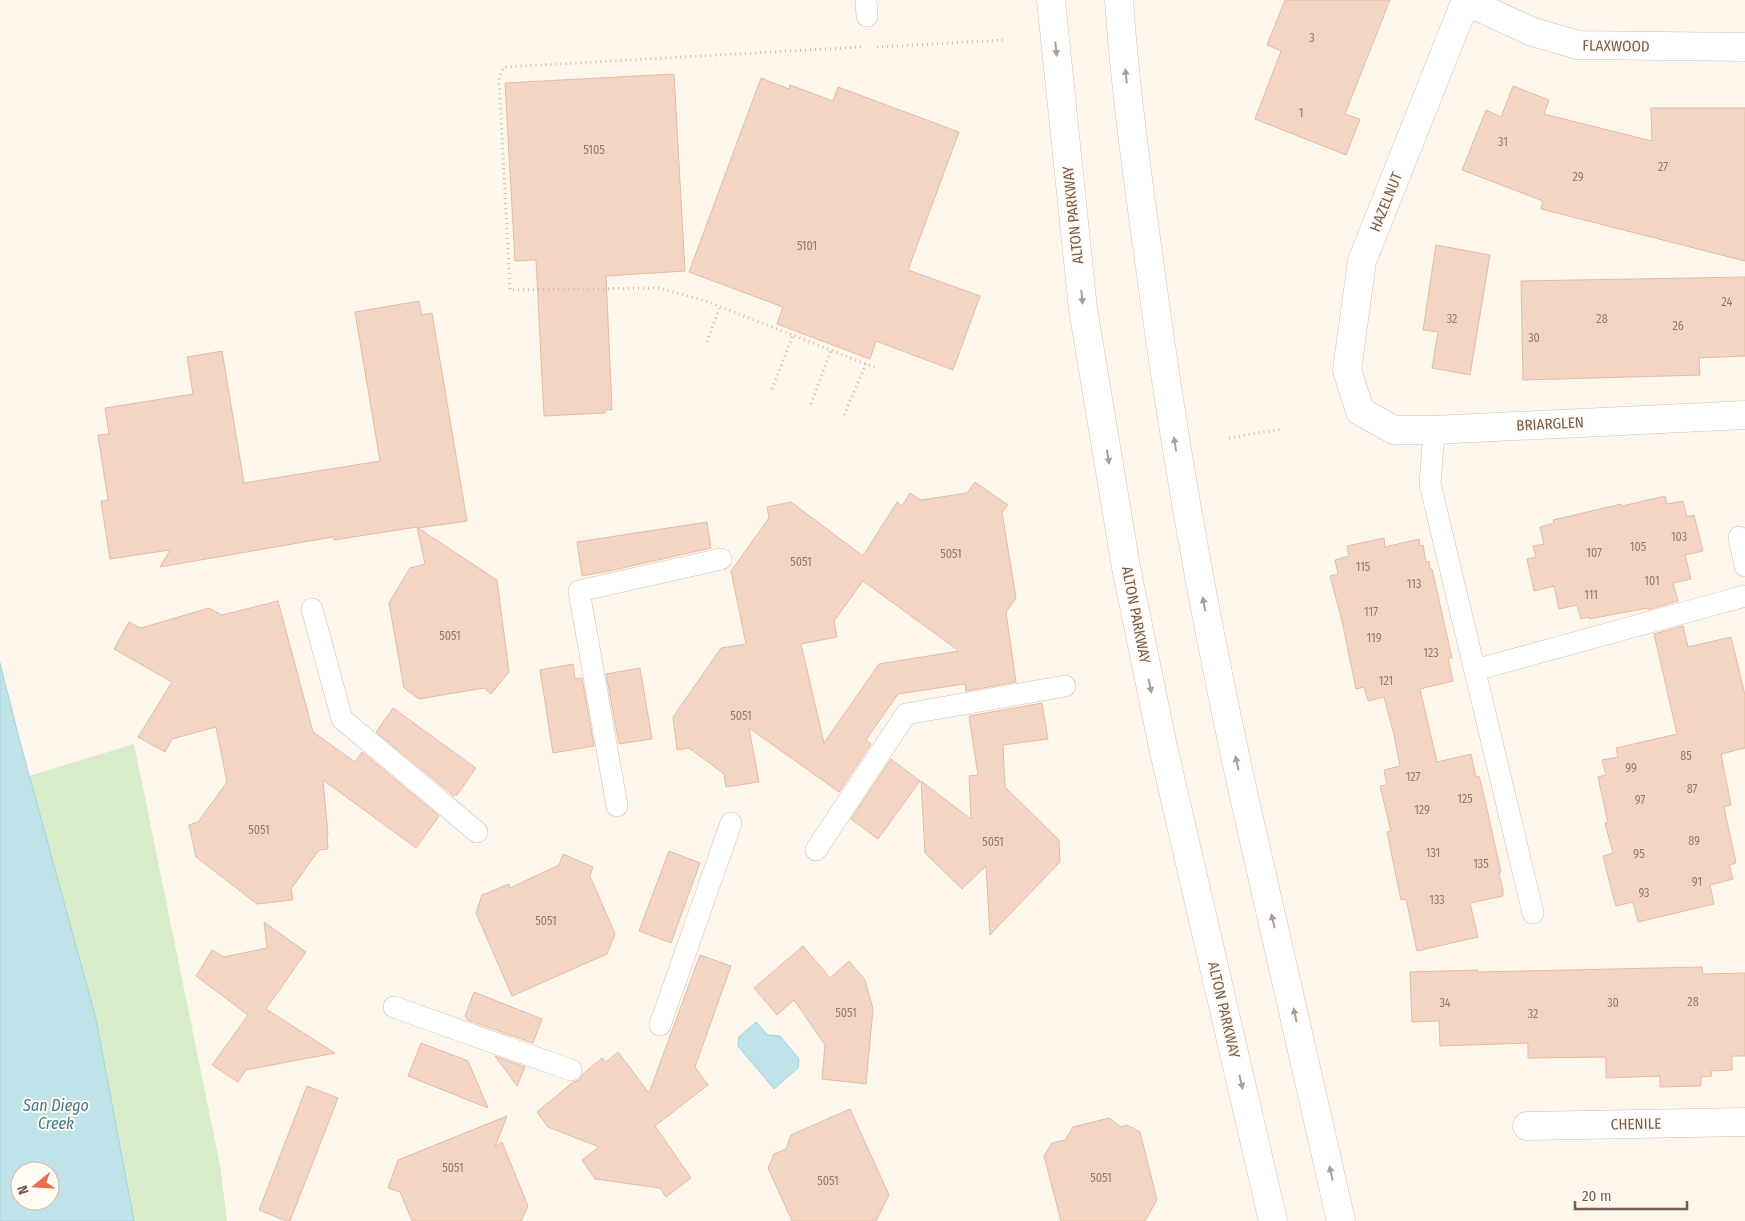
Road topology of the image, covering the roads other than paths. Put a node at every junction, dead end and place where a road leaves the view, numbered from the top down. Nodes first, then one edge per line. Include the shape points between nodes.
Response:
1 (1051, 0) edge
2 (1119, 0) edge
3 (1466, 1) edge
4 (1745, 47) edge
5 (1360, 411) joint
6 (1745, 414) edge
7 (1434, 430) junction
8 (1739, 537) dead end
9 (721, 559) dead end
10 (1745, 566) edge
11 (1745, 596) edge
12 (312, 609) dead end
13 (1475, 670) junction
14 (1065, 686) dead end
15 (617, 806) dead end
16 (731, 824) dead end
17 (477, 832) dead end
18 (816, 850) dead end
19 (1533, 913) dead end
20 (394, 1007) dead end
21 (660, 1024) dead end
22 (571, 1070) dead end
23 (1745, 1122) edge
24 (1527, 1126) dead end
25 (1273, 1221) edge
26 (1341, 1221) edge

1 -> 25 main road, ALTON PARKWAY via 1083,309 1126,567 1163,747
26 -> 2 main road via 1245,800 1183,495 1130,124
3 - 4 main road, FLAXWOOD via 1533,32 1578,46
3 - 5 main road, HAZELNUT via 1362,261 1347,370
5 - 7 main road, BRIARGLEN via 1394,430
6 - 7 main road, BRIARGLEN
7 - 13 lane via 1430,484
8 - 10 lane
9 - 15 lane via 579,591
11 - 13 lane
12 - 17 lane via 342,719
13 - 19 lane
14 - 18 lane via 906,714
16 - 21 lane
20 - 22 lane
23 - 24 main road, CHENILE

